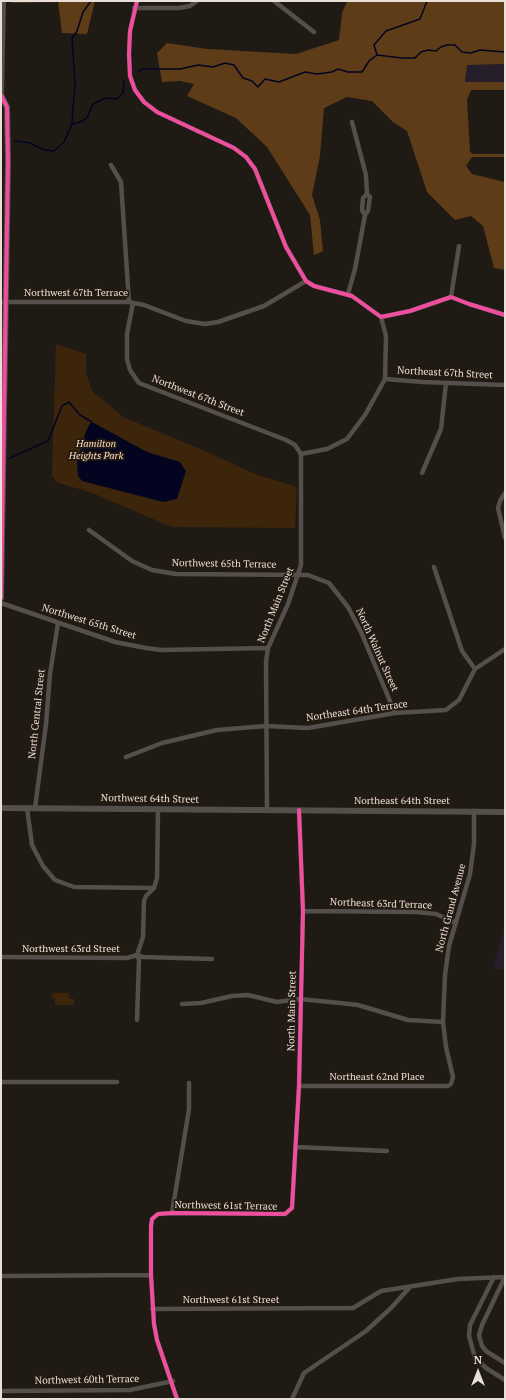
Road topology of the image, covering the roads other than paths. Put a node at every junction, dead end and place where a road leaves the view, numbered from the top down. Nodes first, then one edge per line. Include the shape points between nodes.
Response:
1 (3, 1) edge
2 (137, 1) edge
3 (197, 1) edge
4 (274, 1) edge
5 (134, 8) junction
6 (314, 32) dead end
7 (1, 95) edge
8 (352, 122) dead end
9 (4, 136) edge
10 (111, 165) dead end
11 (459, 246) dead end
12 (306, 281) junction
13 (348, 294) junction
14 (451, 297) junction
15 (4, 302) edge
16 (131, 302) junction
17 (505, 315) edge
18 (381, 317) junction
19 (385, 379) junction
20 (446, 383) junction
21 (505, 385) edge
22 (2, 406) edge
23 (301, 454) junction
24 (422, 473) dead end
25 (505, 493) edge
26 (89, 530) dead end
27 (2, 531) edge
28 (505, 538) edge
29 (434, 567) dead end
30 (299, 574) junction
31 (1, 598) edge
32 (1, 603) edge
33 (58, 622) junction
34 (268, 648) junction
35 (505, 649) edge
36 (475, 669) junction
37 (395, 713) junction
38 (266, 726) junction
39 (126, 757) dead end
40 (1, 808) edge
41 (27, 808) junction
42 (35, 808) junction
43 (158, 809) junction
44 (267, 810) junction
45 (299, 810) junction
46 (474, 811) junction
47 (505, 812) edge
48 (154, 888) junction
49 (303, 911) junction
50 (456, 923) junction
51 (137, 955) junction
52 (1, 957) edge
53 (212, 959) dead end
54 (300, 999) junction
55 (182, 1004) dead end
56 (137, 1020) dead end
57 (443, 1022) junction
58 (452, 1080) joint
59 (1, 1082) edge
60 (117, 1082) dead end
61 (189, 1083) dead end
62 (298, 1086) junction
63 (296, 1147) junction
64 (387, 1151) dead end
65 (291, 1211) joint
66 (172, 1213) junction
67 (151, 1275) junction
68 (1, 1276) edge
69 (494, 1277) junction
70 (505, 1277) edge
71 (410, 1287) junction
72 (152, 1309) junction
73 (505, 1363) edge
74 (505, 1380) edge
75 (172, 1382) junction
76 (1, 1391) edge
77 (177, 1399) edge
78 (292, 1399) edge

1 - 7 street
2 - 5 street
3 - 5 street via 175,9
4 - 6 street
5 - 12 street via 129,54 130,76 135,90 144,102 157,112 234,148 246,157 255,169 286,247
7 - 9 street via 7,107
8 - 13 street via 366,175 367,194 370,197
9 - 15 street via 8,162
10 - 16 street, Northwest 67th Street via 120,182
11 - 14 street
12 - 13 street via 314,286
12 - 16 street, Northwest 67th Terrace via 264,306 212,323 186,321
13 - 18 street via 363,302
14 - 17 street
14 - 18 street
15 - 16 street, Northwest 67th Terrace
15 - 22 street
16 - 23 street, Northwest 67th Street via 126,359 139,382 286,440 295,445
18 - 19 street via 386,336
19 - 20 street, Northeast 67th Street
19 - 23 street, Northeast 67th Street via 365,415 347,439 327,449
20 - 21 street, Northeast 67th Street
20 - 24 street via 441,429
22 - 27 street
23 - 30 street, North Main Street via 302,549
25 - 28 street via 498,508
26 - 30 street, Northwest 65th Terrace via 132,560 152,570 176,574
27 - 31 street
29 - 36 street via 462,652
30 - 34 street, North Main Street
30 - 37 street, North Walnut Street via 329,583 348,607
32 - 33 street, Northwest 65th Street
33 - 34 street, Northwest 65th Street via 116,642 161,650
33 - 42 street, North Central Street
34 - 38 street, North Main Street
35 - 36 street
36 - 37 street, Northeast 64th Terrace via 452,708
37 - 38 street, Northeast 64th Terrace via 308,728
38 - 39 street, Northeast 64th Terrace via 201,733 162,743
38 - 44 street, North Main Street
40 - 41 street, Northwest 64th Street
41 - 42 street, Northwest 64th Street
41 - 48 street via 32,845 43,866 55,880 74,887
42 - 43 street, Northwest 64th Street
43 - 44 street, Northwest 64th Street
43 - 48 street via 157,872
44 - 45 street, Northwest 64th Street
45 - 46 street, Northeast 64th Street
45 - 49 street, North Main Street
46 - 47 street, Northeast 64th Street
46 - 50 street, North Grand Avenue via 474,844 470,874
48 - 51 street via 144,901 143,937
49 - 50 street, Northeast 63rd Terrace via 416,912 436,914
49 - 54 street, North Main Street
50 - 57 street, North Grand Avenue via 446,963
51 - 52 street, Northwest 63rd Street via 127,958
51 - 53 street, Northwest 63rd Street
51 - 56 street
54 - 55 street via 278,1002 236,995 201,1003
54 - 57 street via 358,1006 408,1020
54 - 62 street, North Main Street
57 - 58 street, North Grand Avenue
58 - 62 street, Northeast 62nd Place via 448,1086
59 - 60 street
61 - 66 street via 189,1109
62 - 63 street, North Main Street
63 - 64 street
63 - 65 street, North Main Street
65 - 66 street, Northwest 61st Terrace via 285,1214
66 - 67 street, Northwest 61st Terrace via 155,1216 151,1222
67 - 68 street
67 - 72 street
69 - 70 street, Northwest 61st Street
69 - 71 street, Northwest 61st Street via 458,1279
69 - 74 street via 470,1325 469,1336 475,1358
70 - 73 street via 479,1335 486,1352
71 - 72 street, Northwest 61st Street via 381,1291 353,1308
71 - 78 street via 366,1331 304,1373
72 - 75 street via 157,1340
75 - 76 street, Northwest 60th Terrace via 130,1390
75 - 77 street

